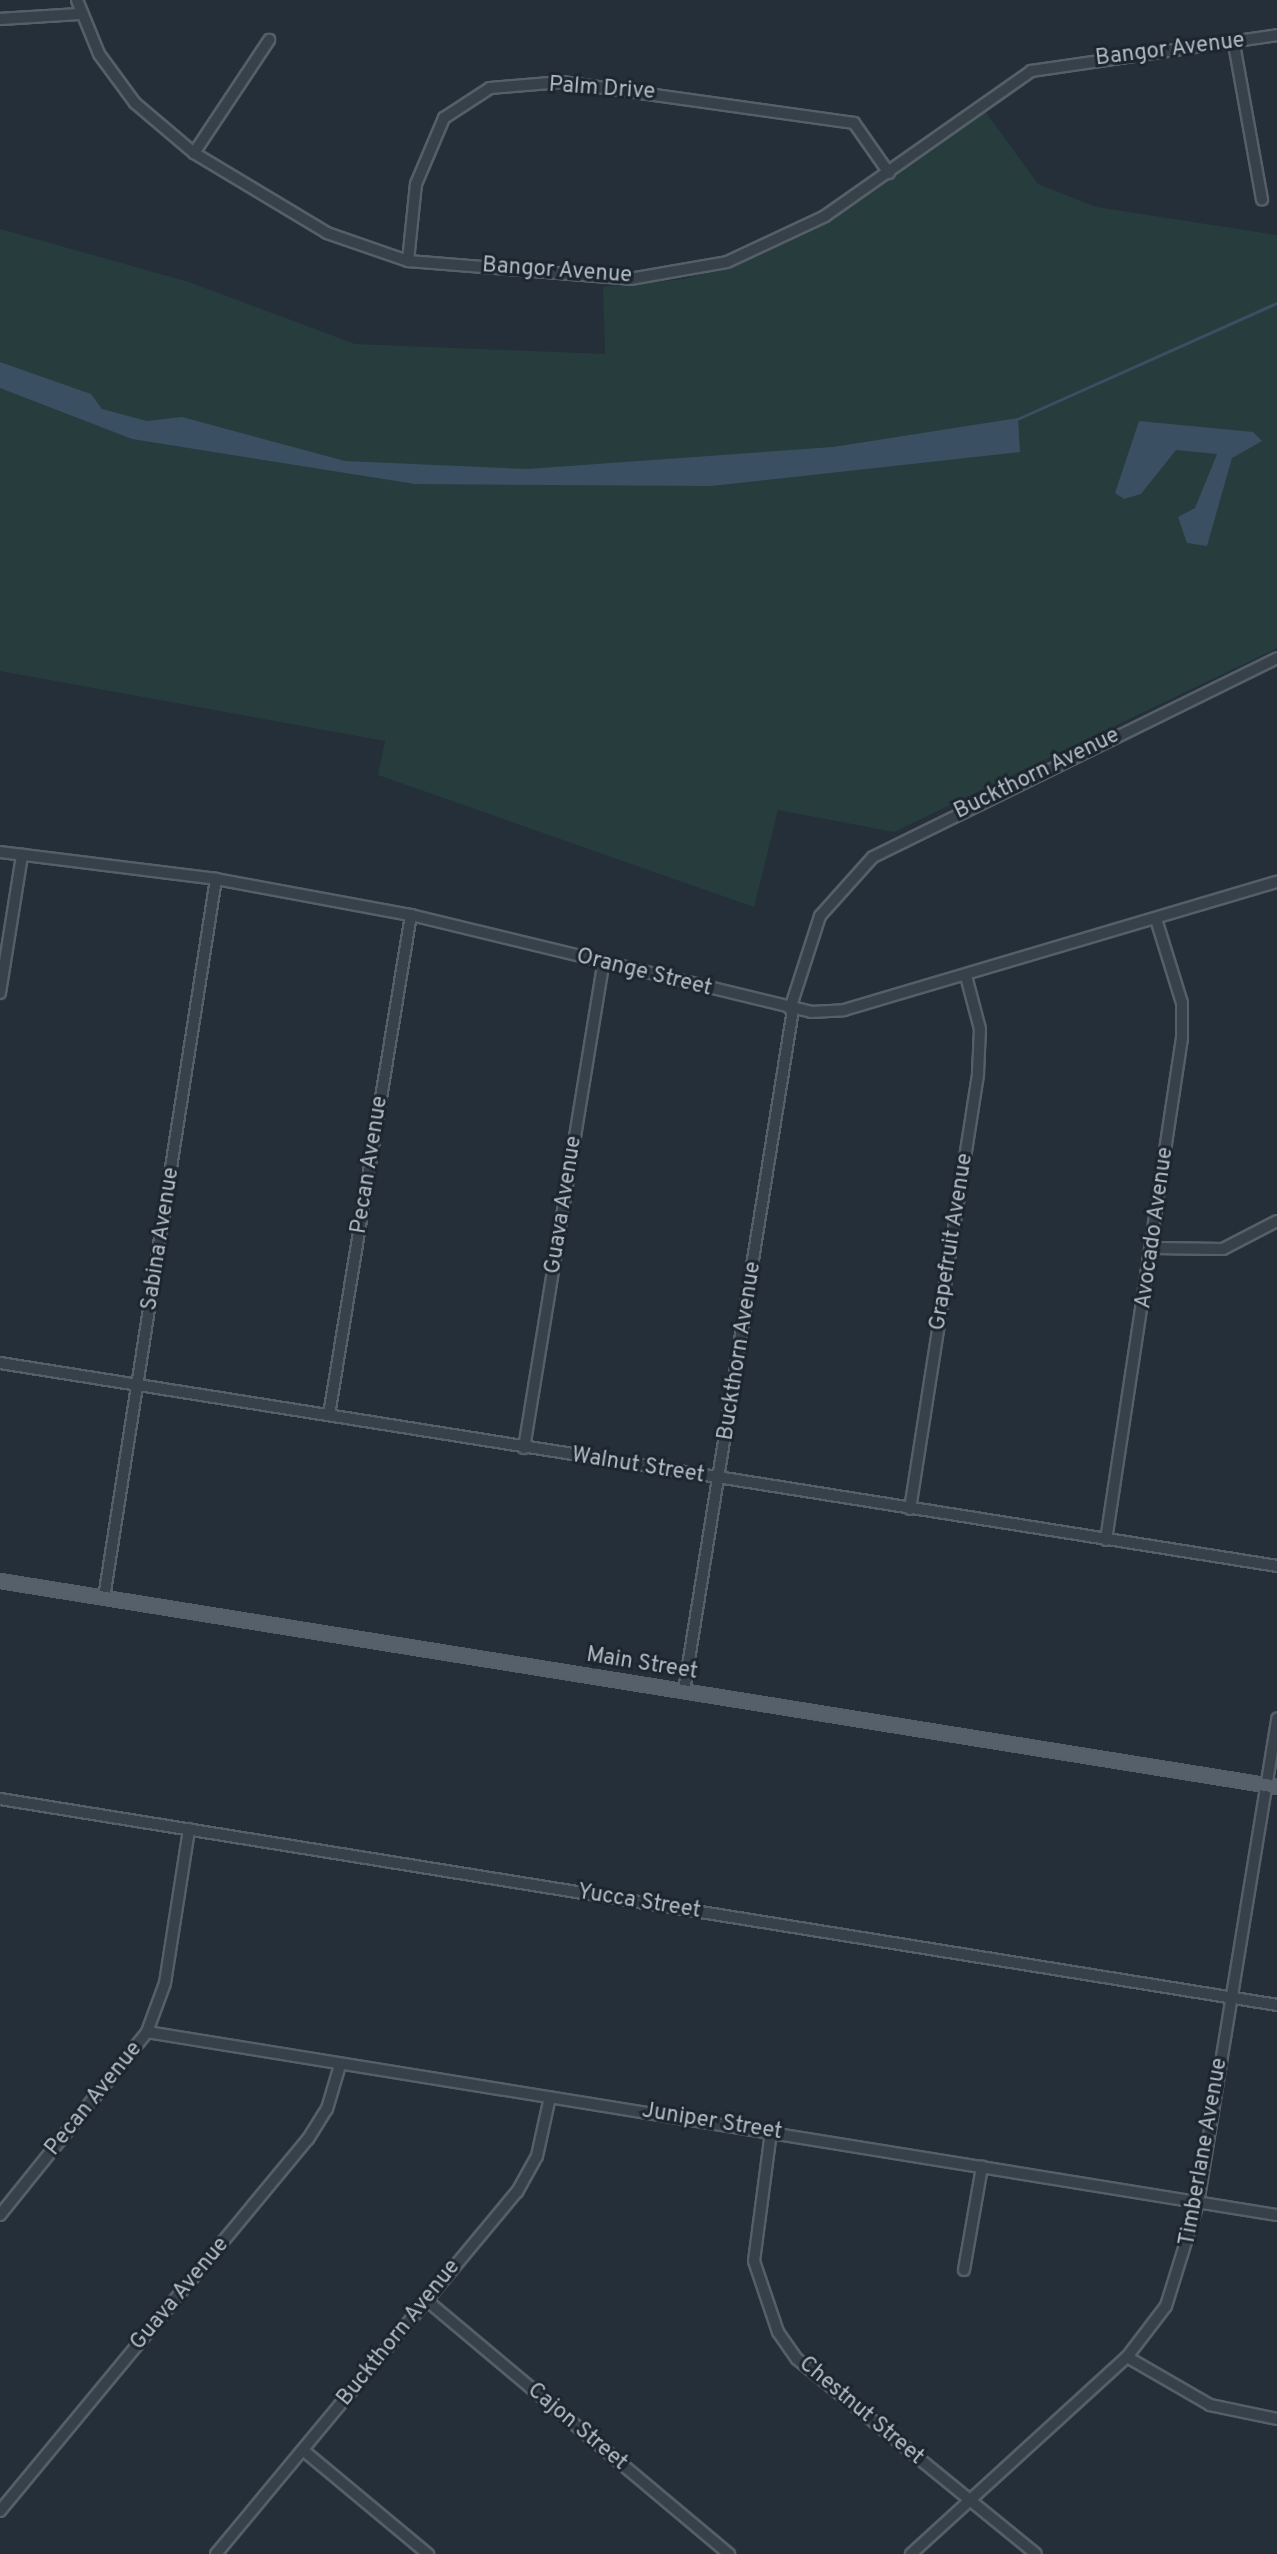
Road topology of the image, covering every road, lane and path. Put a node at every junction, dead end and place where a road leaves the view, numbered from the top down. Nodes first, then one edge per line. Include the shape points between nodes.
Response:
1 (77, 0) edge
2 (78, 14) junction
3 (0, 19) edge
4 (1277, 35) edge
5 (269, 40) dead end
6 (1234, 44) junction
7 (194, 153) junction
8 (889, 173) junction
9 (1262, 200) dead end
10 (408, 261) junction
11 (1277, 658) edge
12 (0, 852) edge
13 (22, 855) junction
14 (216, 879) junction
15 (1276, 884) edge
16 (411, 915) junction
17 (1156, 919) junction
18 (604, 962) junction
19 (966, 976) junction
20 (0, 993) edge
21 (791, 1010) junction
22 (1277, 1221) edge
23 (1154, 1248) junction
24 (0, 1363) edge
25 (138, 1386) junction
26 (329, 1415) junction
27 (524, 1448) junction
28 (720, 1478) junction
29 (910, 1509) junction
30 (1106, 1540) junction
31 (1277, 1566) edge
32 (0, 1581) edge
33 (104, 1598) junction
34 (684, 1691) junction
35 (1277, 1718) edge
36 (1271, 1786) edge
37 (0, 1799) edge
38 (189, 1829) junction
39 (1231, 1997) junction
40 (1277, 2005) edge
41 (147, 2032) junction
42 (340, 2065) junction
43 (550, 2097) junction
44 (771, 2132) junction
45 (982, 2167) junction
46 (1198, 2203) junction
47 (0, 2215) edge
48 (1277, 2215) edge
49 (964, 2270) dead end
50 (425, 2299) junction
51 (1127, 2357) junction
52 (1277, 2419) edge
53 (303, 2450) junction
54 (969, 2501) junction
55 (0, 2511) edge
56 (216, 2554) edge
57 (428, 2554) edge
58 (729, 2554) edge
59 (911, 2554) edge
60 (1036, 2554) edge

1 - 2 street, Bangor Avenue
2 - 3 street
2 - 7 street, Bangor Avenue via 135,103
4 - 6 street, Bangor Avenue
5 - 7 street
6 - 8 street, Bangor Avenue via 1031,71
6 - 9 street
7 - 10 street, Bangor Avenue via 327,233
8 - 10 street, Bangor Avenue via 825,216 727,262 630,279
8 - 10 street, Palm Drive via 854,123 562,82 490,88 444,118 416,184
11 - 21 street, Buckthorn Avenue via 873,857 820,916
12 - 13 street, Orange Street
13 - 14 street, Orange Street
13 - 20 street
14 - 16 street, Orange Street
14 - 25 street, Sabina Avenue
15 - 17 street, Orange Street
16 - 18 street, Orange Street
16 - 26 street, Pecan Avenue
17 - 19 street, Orange Street
17 - 23 street, Avocado Avenue via 1182,1026
18 - 21 street, Orange Street
18 - 27 street, Guava Avenue
19 - 21 street, Orange Street via 844,1010
19 - 29 street, Grapefruit Avenue via 980,1029 978,1073
21 - 28 street, Buckthorn Avenue
22 - 23 street via 1223,1249
23 - 30 street, Avocado Avenue
24 - 25 street, Walnut Street
25 - 26 street, Walnut Street
25 - 33 street, Sabina Avenue
26 - 27 street, Walnut Street
27 - 28 street, Walnut Street
28 - 29 street, Walnut Street
28 - 34 street, Buckthorn Avenue
29 - 30 street, Walnut Street
30 - 31 street, Walnut Street
32 - 33 main road, Main Street
33 - 34 main road, Main Street
34 - 36 main road, Main Street
35 - 36 street, Timberlane Avenue
36 - 39 street, Timberlane Avenue
37 - 38 street, Yucca Street
38 - 39 street, Yucca Street
38 - 41 street, Pecan Avenue via 165,1983
39 - 40 street, Yucca Street
39 - 46 street, Timberlane Avenue
41 - 42 street, Juniper Street
41 - 47 street, Pecan Avenue
42 - 43 street, Juniper Street
42 - 55 street, Guava Avenue via 327,2109 308,2139
43 - 44 street, Juniper Street
43 - 50 street, Buckthorn Avenue via 537,2156 517,2192
44 - 45 street, Juniper Street
44 - 54 street, Chestnut Street via 754,2261 778,2332 797,2359
45 - 46 street, Juniper Street
45 - 49 street
46 - 48 street, Juniper Street
46 - 51 street, Timberlane Avenue via 1166,2306
50 - 53 street, Buckthorn Avenue
50 - 58 street, Cajon Street
51 - 52 street via 1210,2405
51 - 54 street, Timberlane Avenue
53 - 56 street, Buckthorn Avenue
53 - 57 street
54 - 59 street, Timberlane Avenue
54 - 60 street, Chestnut Street

